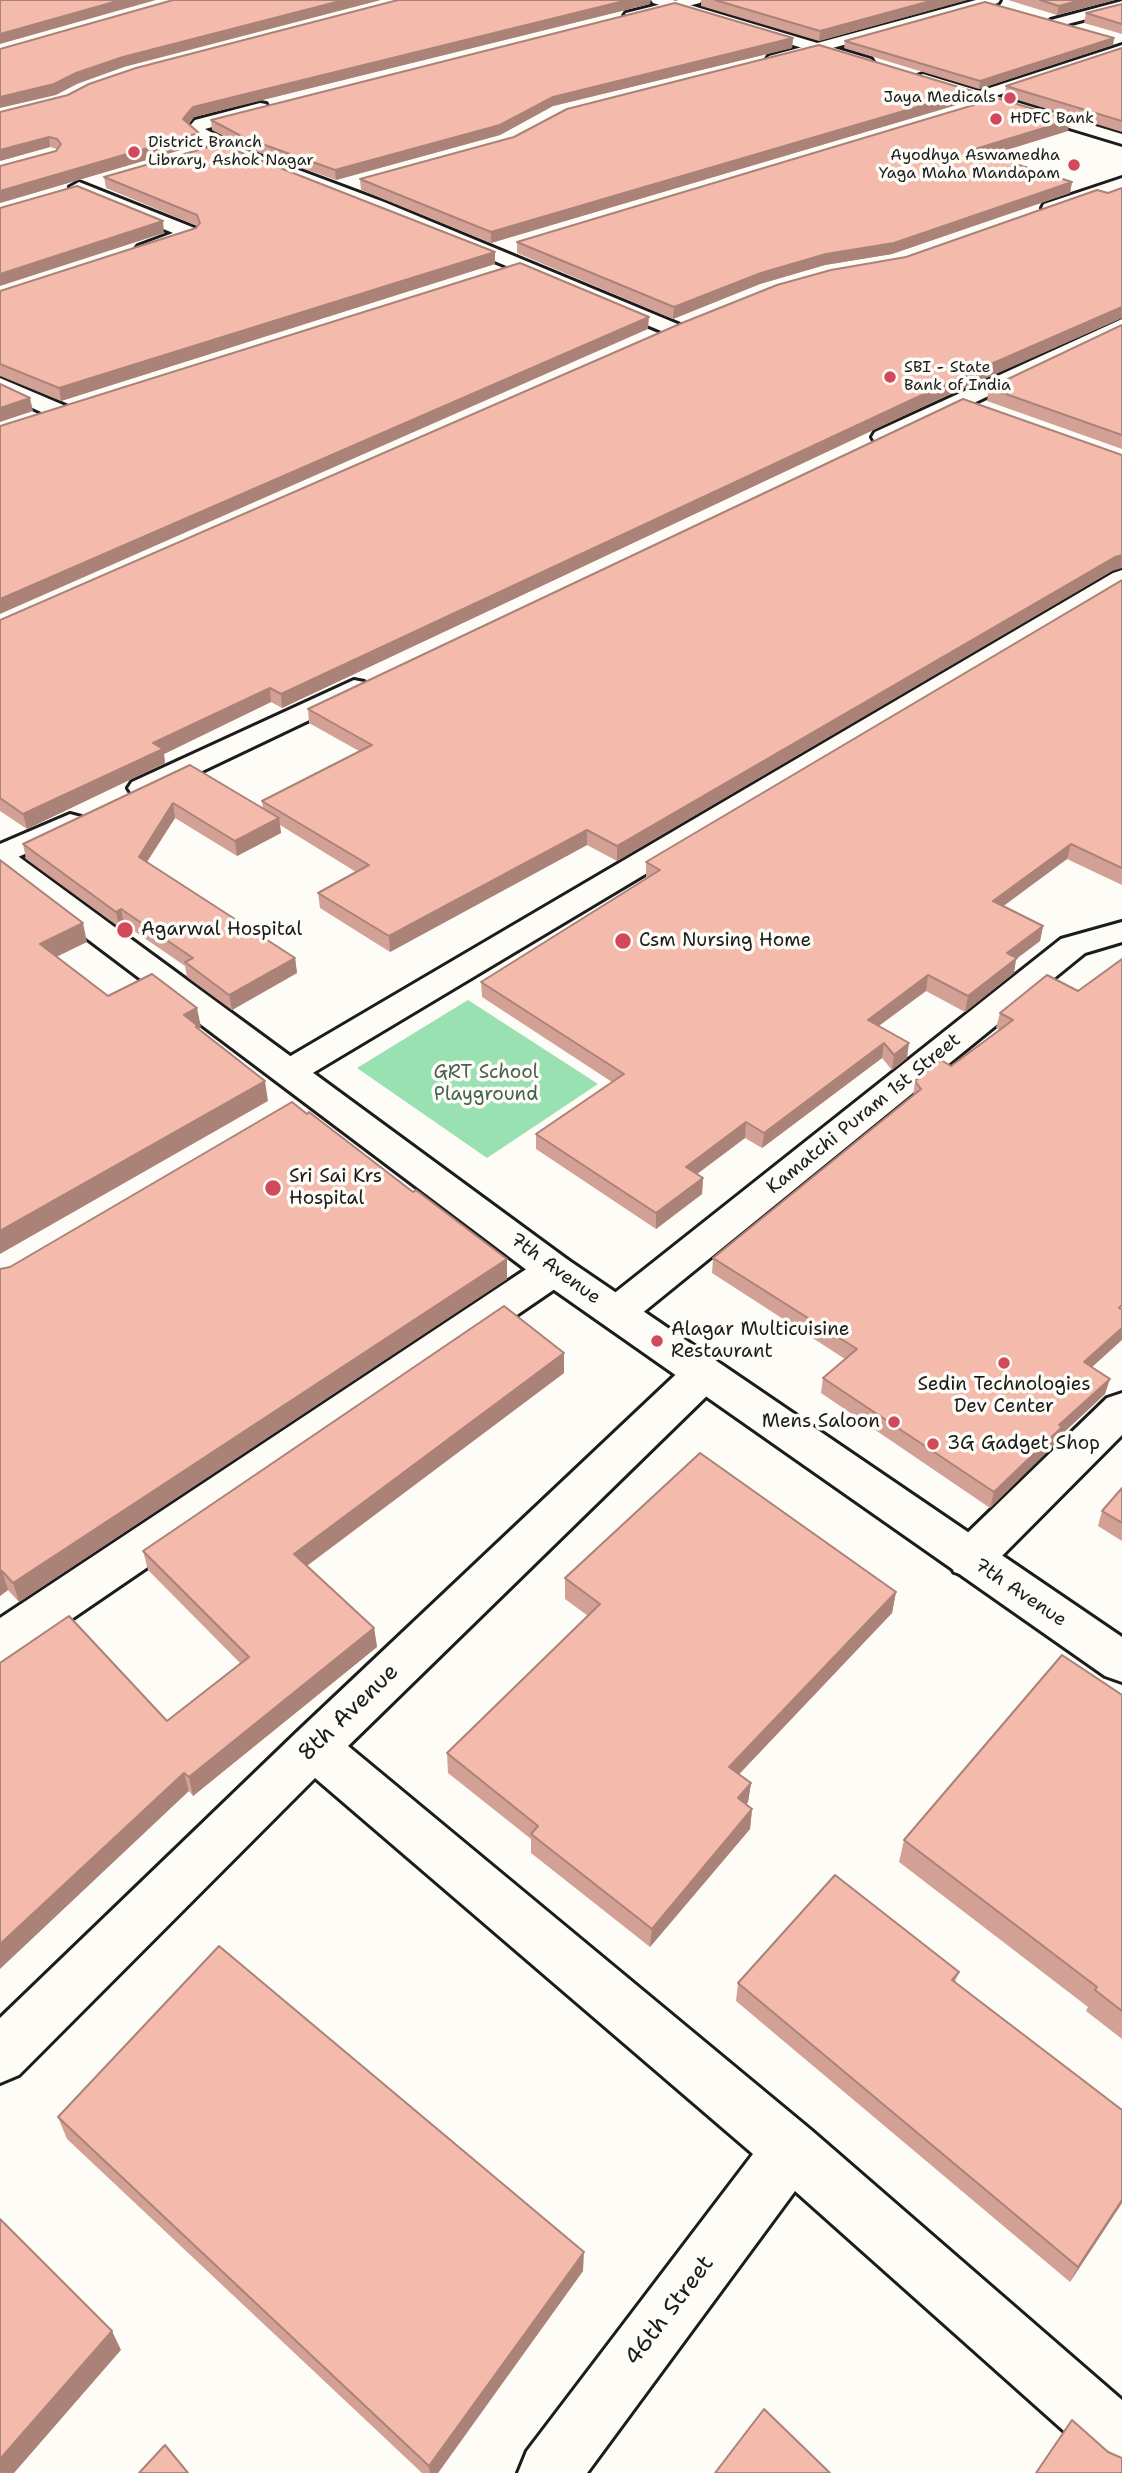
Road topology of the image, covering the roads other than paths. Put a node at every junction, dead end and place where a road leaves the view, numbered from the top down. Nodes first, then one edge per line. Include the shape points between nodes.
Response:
1 (658, 0) edge
2 (695, 0) edge
3 (988, 1) edge
4 (676, 5) junction
5 (1122, 5) edge
6 (1007, 9) edge
7 (609, 22) edge
8 (1083, 30) edge
9 (819, 48) junction
10 (1122, 50) edge
11 (754, 64) edge
12 (881, 66) edge
13 (906, 74) edge
14 (983, 102) junction
15 (277, 104) edge
16 (1122, 139) edge
17 (222, 146) junction
18 (196, 154) edge
19 (105, 180) edge
20 (361, 181) edge
21 (1122, 183) edge
22 (335, 189) junction
23 (1035, 214) edge
24 (130, 254) edge
25 (518, 255) junction
26 (495, 274) edge
27 (697, 320) edge
28 (1122, 325) edge
29 (673, 330) junction
30 (1096, 337) junction
31 (648, 341) edge
32 (1122, 345) edge
33 (0, 385) edge
34 (959, 401) junction
35 (984, 410) edge
36 (36, 420) edge
37 (858, 449) edge
38 (1122, 578) edge
39 (379, 676) edge
40 (126, 796) edge
41 (88, 814) edge
42 (0, 857) edge
43 (1122, 932) edge
44 (301, 1083) junction
45 (277, 1114) edge
46 (554, 1270) junction
47 (616, 1313) junction
48 (703, 1374) junction
49 (1122, 1409) edge
50 (970, 1559) junction
51 (0, 1643) edge
52 (1122, 1662) edge
53 (314, 1747) junction
54 (0, 2056) edge
55 (791, 2150) junction
56 (1122, 2441) edge
57 (549, 2473) edge

1 - 4 street
2 - 4 street
3 - 6 street
3 - 9 street
4 - 7 street
4 - 9 street
5 - 8 street via 1050,21
9 - 11 street
9 - 12 street
10 - 14 street
13 - 14 street
14 - 16 street
15 - 17 street via 195,129 201,137
17 - 18 street
17 - 22 street
19 - 24 street via 73,189 190,233
20 - 22 street
21 - 23 street
22 - 25 street via 488,253
25 - 26 street
25 - 29 street
27 - 29 street
28 - 30 street
29 - 31 street
30 - 32 street
30 - 34 street
33 - 36 street via 67,410
34 - 35 street
34 - 37 street
38 - 44 street
39 - 40 street
41 - 42 street
42 - 44 street, 7th Avenue
43 - 47 street, Kamatchi Puram 1st Street via 1073,946
44 - 45 street
44 - 46 street, 7th Avenue
46 - 47 street, 7th Avenue
46 - 51 street
47 - 48 street, 7th Avenue
48 - 50 street, 7th Avenue
48 - 53 street, 8th Avenue
49 - 50 street
50 - 52 street, 7th Avenue
53 - 54 street, 8th Avenue
53 - 55 street
55 - 56 street
55 - 57 street, 46th Street

